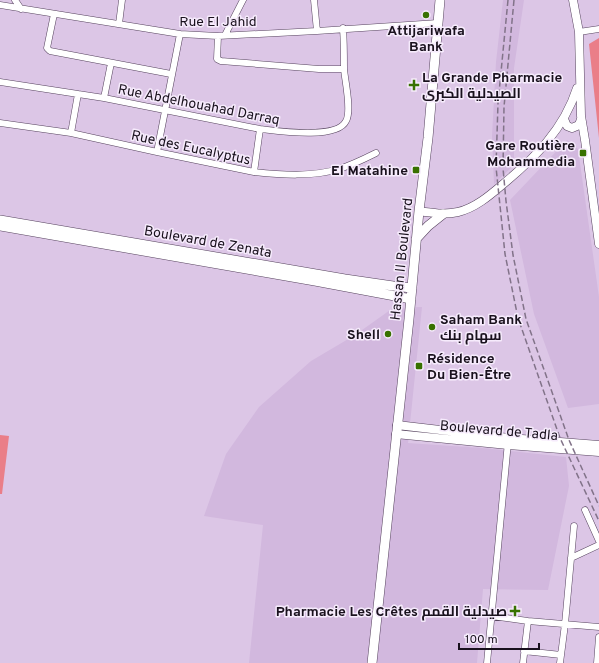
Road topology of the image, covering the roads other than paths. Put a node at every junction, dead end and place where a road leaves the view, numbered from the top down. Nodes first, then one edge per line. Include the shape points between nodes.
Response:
1 (15, 0) edge
2 (122, 0) edge
3 (243, 0) edge
4 (314, 0) edge
5 (440, 0) edge
6 (573, 0) edge
7 (0, 5) edge
8 (22, 9) junction
9 (54, 14) junction
10 (438, 22) junction
11 (119, 24) junction
12 (344, 28) junction
13 (599, 29) edge
14 (317, 31) junction
15 (579, 32) junction
16 (180, 34) junction
17 (225, 35) junction
18 (218, 36) junction
19 (111, 63) junction
20 (344, 70) junction
21 (172, 74) junction
22 (0, 82) edge
23 (579, 82) junction
24 (78, 94) junction
25 (104, 98) junction
26 (165, 111) junction
27 (566, 115) junction
28 (581, 118) junction
29 (0, 123) edge
30 (571, 128) junction
31 (260, 129) junction
32 (71, 133) junction
33 (549, 140) junction
34 (586, 151) junction
35 (157, 152) junction
36 (376, 153) dead end
37 (254, 172) junction
38 (419, 211) junction
39 (443, 214) junction
40 (0, 220) edge
41 (0, 226) edge
42 (416, 239) junction
43 (599, 244) edge
44 (270, 269) junction
45 (412, 288) junction
46 (392, 291) junction
47 (410, 299) junction
48 (397, 429) junction
49 (508, 442) junction
50 (599, 445) edge
51 (599, 452) edge
52 (584, 510) dead end
53 (574, 526) dead end
54 (599, 541) edge
55 (599, 545) edge
56 (571, 558) junction
57 (491, 616) junction
58 (528, 621) junction
59 (565, 624) junction
60 (599, 627) edge
61 (599, 636) edge
62 (524, 651) junction
63 (560, 655) junction
64 (372, 663) edge
65 (487, 663) edge
66 (523, 663) edge
67 (560, 663) edge
68 (597, 663) edge

1 - 8 street
2 - 11 street
3 - 17 street
4 - 14 street
5 - 10 main road, Hassan II Boulevard
6 - 15 street
7 - 8 street, Rue El Jahid
8 - 9 street, Rue El Jahid
9 - 11 street, Rue El Jahid
9 - 19 street via 47,48 50,51
10 - 12 street, Rue El Jahid
10 - 38 main road, Hassan II Boulevard
11 - 16 street, Rue El Jahid
12 - 14 street, Rue El Jahid
12 - 20 street, Rue Abdelhouahad Darraq
13 - 15 street
14 - 17 street, Rue El Jahid
15 - 23 street
16 - 18 street, Rue El Jahid
16 - 21 street
17 - 18 street, Rue El Jahid
18 - 20 street via 216,56 220,61
19 - 21 street
19 - 25 street
20 - 31 street, Rue Abdelhouahad Darraq via 348,111 346,121 341,126 316,132
21 - 26 street
22 - 24 street, Rue Abdelhouahad Darraq
23 - 27 street
23 - 28 street
24 - 25 street, Rue Abdelhouahad Darraq
24 - 32 street
25 - 26 street, Rue Abdelhouahad Darraq
26 - 31 street, Rue Abdelhouahad Darraq
26 - 35 street
27 - 28 street via 575,111
27 - 30 street via 565,124
27 - 33 street
28 - 30 street via 577,126
28 - 34 street
29 - 32 street, Rue des Eucalyptus
30 - 33 street via 561,131
30 - 34 street
31 - 37 street
32 - 35 street, Rue des Eucalyptus
33 - 39 street via 533,159 492,193 459,212
34 - 43 street
35 - 37 street, Rue des Eucalyptus
36 - 37 street, Rue des Eucalyptus via 355,164 328,172 281,175
38 - 39 street
38 - 42 main road, Hassan II Boulevard
39 - 42 main road
40 - 44 main road, Boulevard de Zenata
41 - 44 main road, Boulevard de Zenata
42 - 45 main road, Hassan II Boulevard
44 - 46 main road, Boulevard de Zenata
45 - 46 main road, Boulevard de Zenata
45 - 47 main road, Hassan II Boulevard
46 - 47 main road, Boulevard de Zenata
47 - 48 main road, Hassan II Boulevard
48 - 49 street, Boulevard de Tadla
48 - 64 main road, Hassan II Boulevard
49 - 50 street, Boulevard de Tadla
49 - 51 street, Boulevard de Tadla
49 - 57 street
52 - 54 street
53 - 56 street
55 - 56 street
56 - 59 street
57 - 58 street
57 - 65 street
58 - 59 street
58 - 62 street
59 - 60 street
59 - 63 street
61 - 68 street
62 - 63 street
62 - 66 street
63 - 67 street

